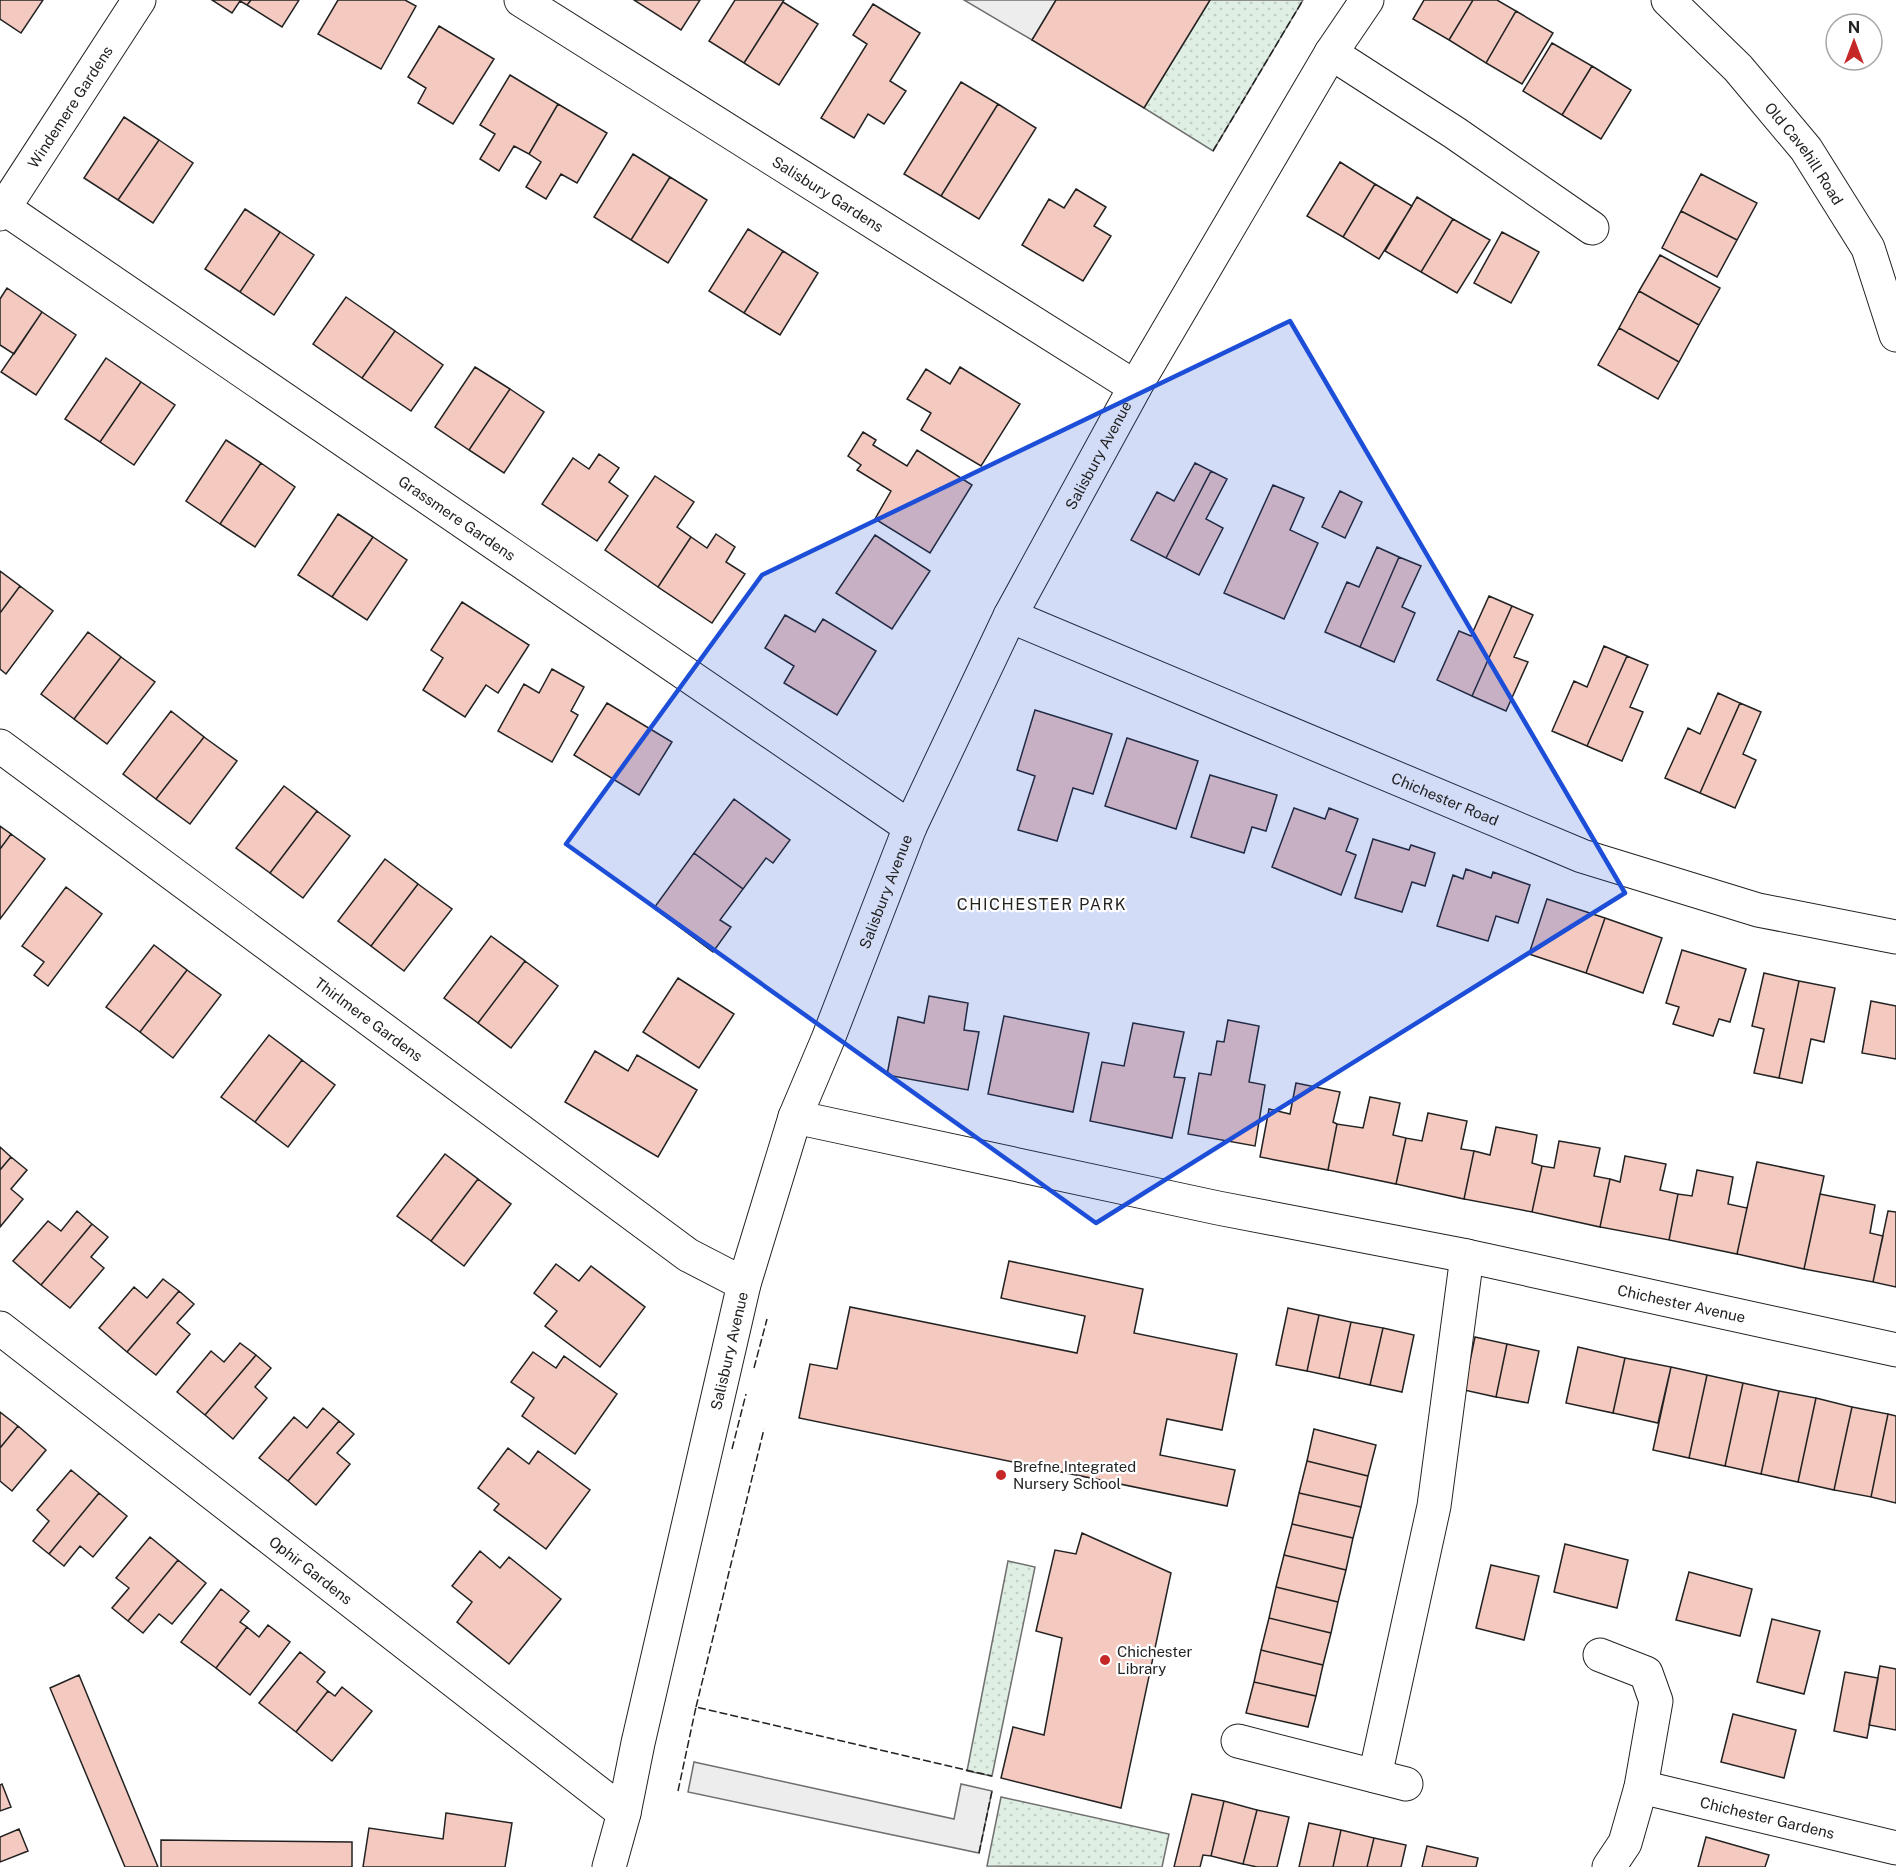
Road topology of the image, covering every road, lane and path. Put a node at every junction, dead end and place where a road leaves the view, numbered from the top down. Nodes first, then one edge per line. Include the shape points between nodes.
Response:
1 (140, 0) edge
2 (521, 0) edge
3 (1366, 0) edge
4 (1668, 0) edge
5 (1331, 53) junction
6 (2, 211) edge
7 (1592, 228) dead end
8 (1896, 335) edge
9 (1135, 387) junction
10 (1010, 616) junction
11 (0, 746) edge
12 (910, 828) junction
13 (1896, 937) edge
14 (795, 1117) junction
15 (1467, 1256) junction
16 (744, 1284) junction
17 (0, 1328) edge
18 (1896, 1350) edge
19 (1600, 1655) dead end
20 (1238, 1741) dead end
21 (1641, 1788) junction
22 (624, 1813) junction
23 (1896, 1848) edge
24 (609, 1867) edge
25 (1609, 1867) edge

1 - 6 street, Windemere Gardens
2 - 9 street, Salisbury Gardens
3 - 5 street, Salisbury Avenue
4 - 8 street, Old Cavehill Road via 1738,68 1806,149 1868,248
5 - 7 street
5 - 9 street, Salisbury Avenue
6 - 12 street, Grassmere Gardens
9 - 10 street, Salisbury Avenue
10 - 12 street, Salisbury Avenue
10 - 13 street, Chichester Road via 1582,856 1758,910
11 - 16 street, Thirlmere Gardens via 688,1255
12 - 14 street, Salisbury Avenue
14 - 15 street, Chichester Avenue via 1218,1208
14 - 16 street, Salisbury Avenue
15 - 18 street, Chichester Avenue
15 - 20 street via 1434,1506 1390,1780
16 - 22 street, Salisbury Avenue
17 - 22 street, Ophir Gardens
19 - 21 street via 1646,1673 1656,1701
21 - 23 street, Chichester Gardens
21 - 25 street via 1625,1843
22 - 24 street, Salisbury Avenue

